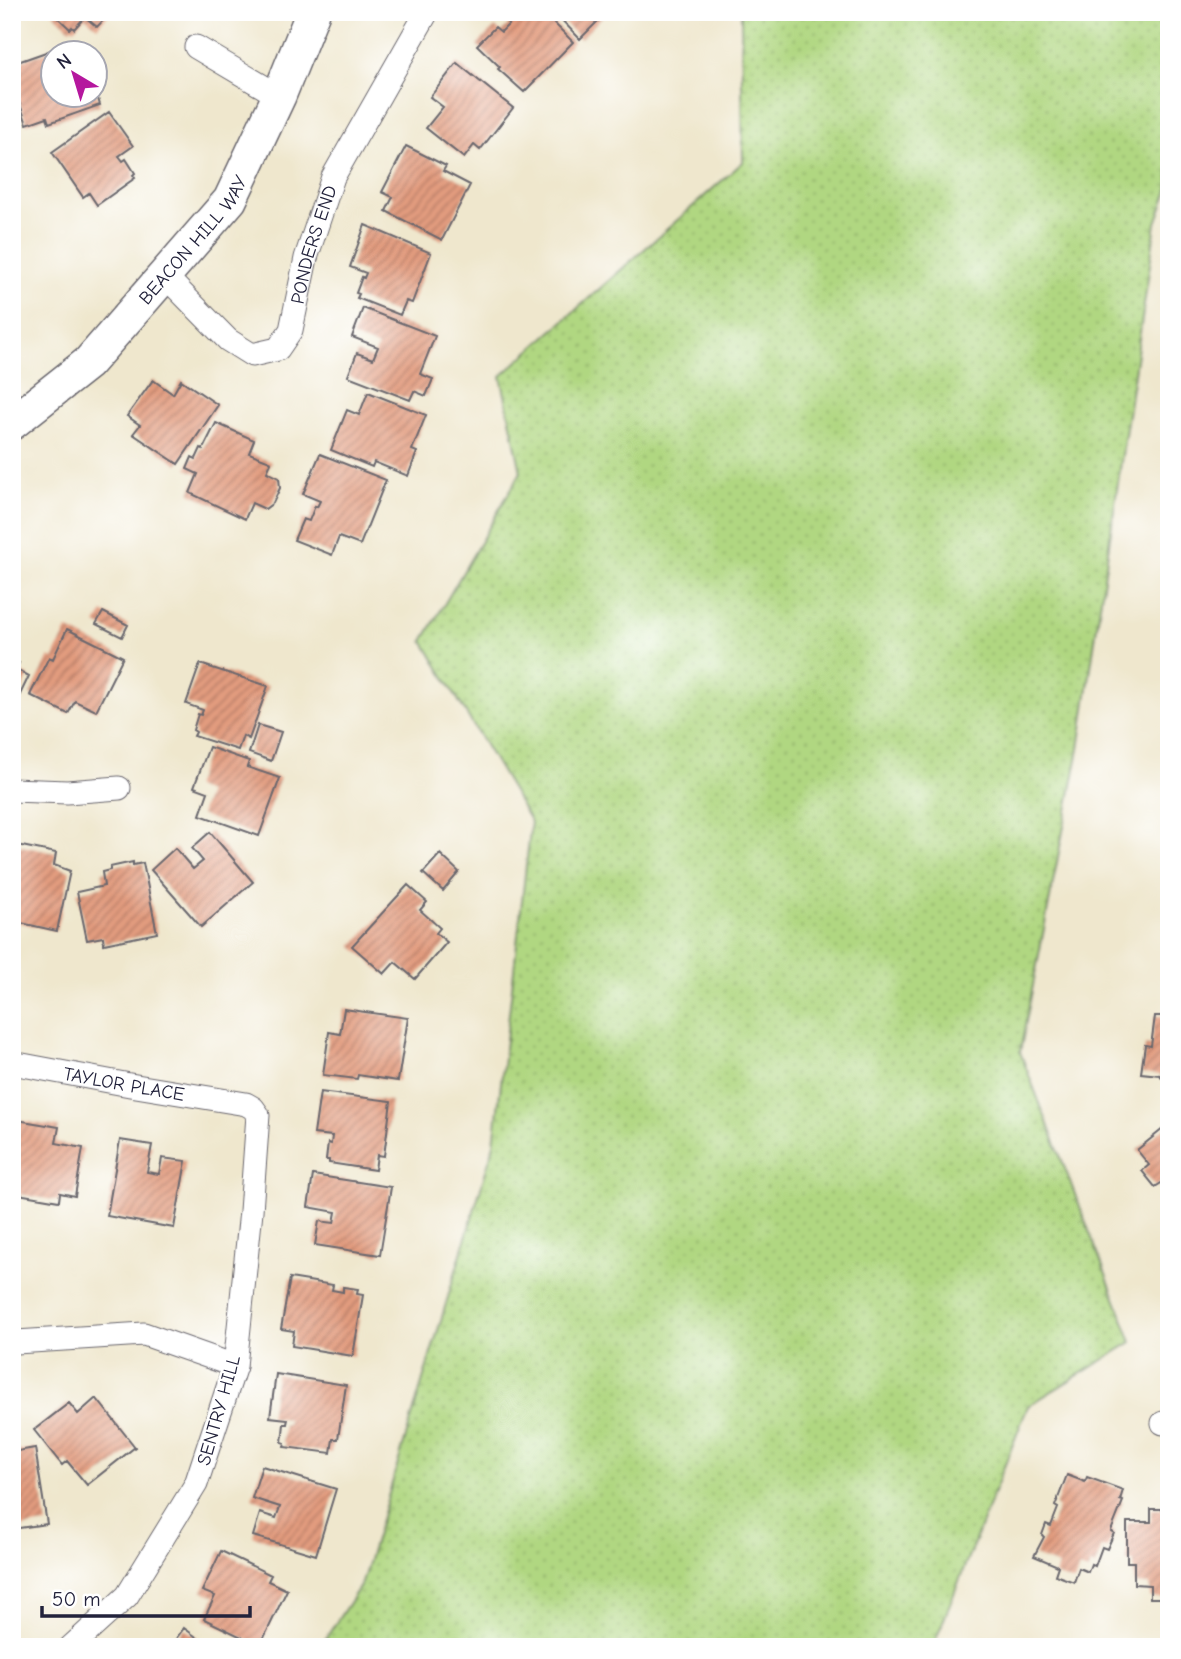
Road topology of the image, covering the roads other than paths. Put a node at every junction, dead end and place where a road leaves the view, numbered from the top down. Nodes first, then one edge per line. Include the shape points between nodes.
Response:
1 (313, 12) edge
2 (427, 12) edge
3 (196, 47) dead end
4 (279, 96) junction
5 (163, 274) junction
6 (12, 423) edge
7 (119, 788) dead end
8 (12, 790) edge
9 (12, 1063) edge
10 (235, 1104) joint
11 (16, 1342) dead end
12 (234, 1366) junction
13 (71, 1647) edge

1 - 4 street, BEACON HILL WAY
2 - 5 street, PONDERS END via 333,177 306,258 291,330 278,349 252,355 228,340
3 - 4 street
4 - 5 street, BEACON HILL WAY via 230,200
5 - 6 street, BEACON HILL WAY via 88,363
7 - 8 street
9 - 10 street, TAYLOR PLACE
10 - 12 street, SENTRY HILL via 246,1104 258,1115
11 - 12 street via 144,1334
12 - 13 street, SENTRY HILL via 197,1484 127,1596

